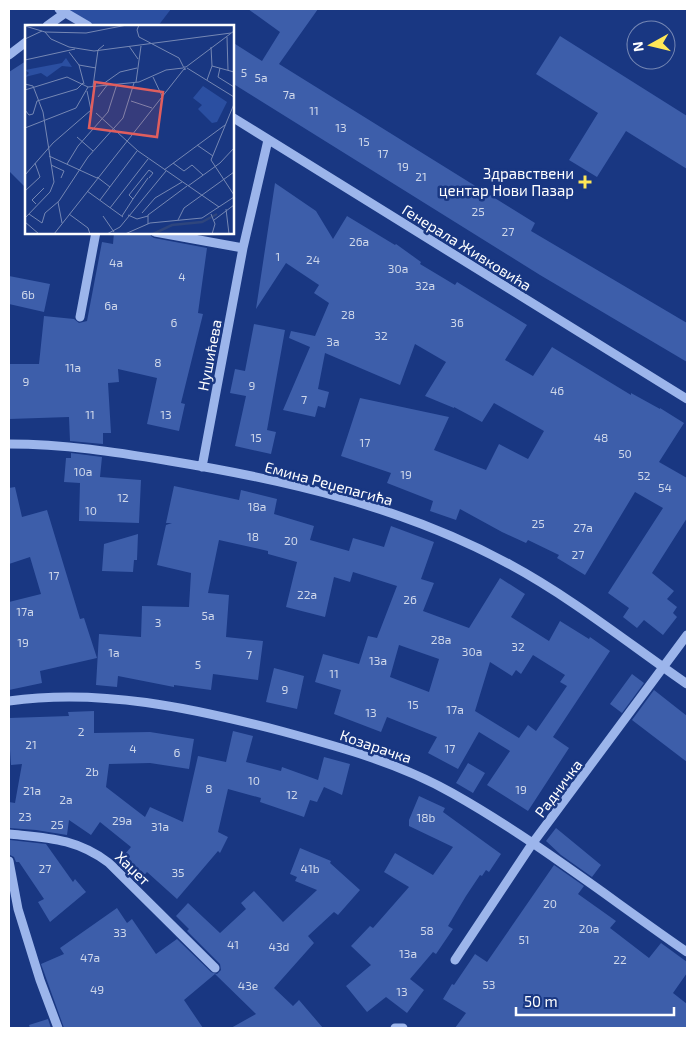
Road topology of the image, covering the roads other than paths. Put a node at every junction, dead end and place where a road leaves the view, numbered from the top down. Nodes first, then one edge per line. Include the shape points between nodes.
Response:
1 (62, 11) edge
2 (48, 25) edge
3 (86, 25) edge
4 (25, 43) edge
5 (9, 56) edge
6 (234, 118) edge
7 (268, 140) junction
8 (96, 234) edge
9 (166, 234) edge
10 (243, 248) junction
11 (80, 317) dead end
12 (687, 399) edge
13 (9, 444) edge
14 (202, 466) junction
15 (687, 635) edge
16 (664, 668) junction
17 (687, 684) edge
18 (9, 701) edge
19 (9, 834) edge
20 (532, 844) junction
21 (9, 861) edge
22 (14, 910) edge
23 (687, 952) edge
24 (455, 960) dead end
25 (215, 968) dead end
26 (58, 1028) edge
27 (395, 1028) edge
28 (403, 1028) edge

1 - 2 street
1 - 3 street
4 - 5 street
6 - 7 street, Генерала Живковића
7 - 10 street, Нушићева
7 - 12 street, Генерала Живковића
8 - 11 street
9 - 10 street
10 - 14 street, Нушићева
13 - 14 street, Емина Реџепагића via 84,448
14 - 16 street, Емина Реџепагића via 367,504 452,537 508,563 558,593
15 - 16 street, Радничка
16 - 17 street, Емина Реџепагића
16 - 20 street, Радничка
18 - 20 street, Козарачка via 62,696 142,702 195,710 293,734 360,753 418,776
19 - 25 street, Хаџет via 62,840 98,854
20 - 23 street, Козарачка
20 - 24 street, Радничка
21 - 22 street
22 - 26 street
27 - 28 street

